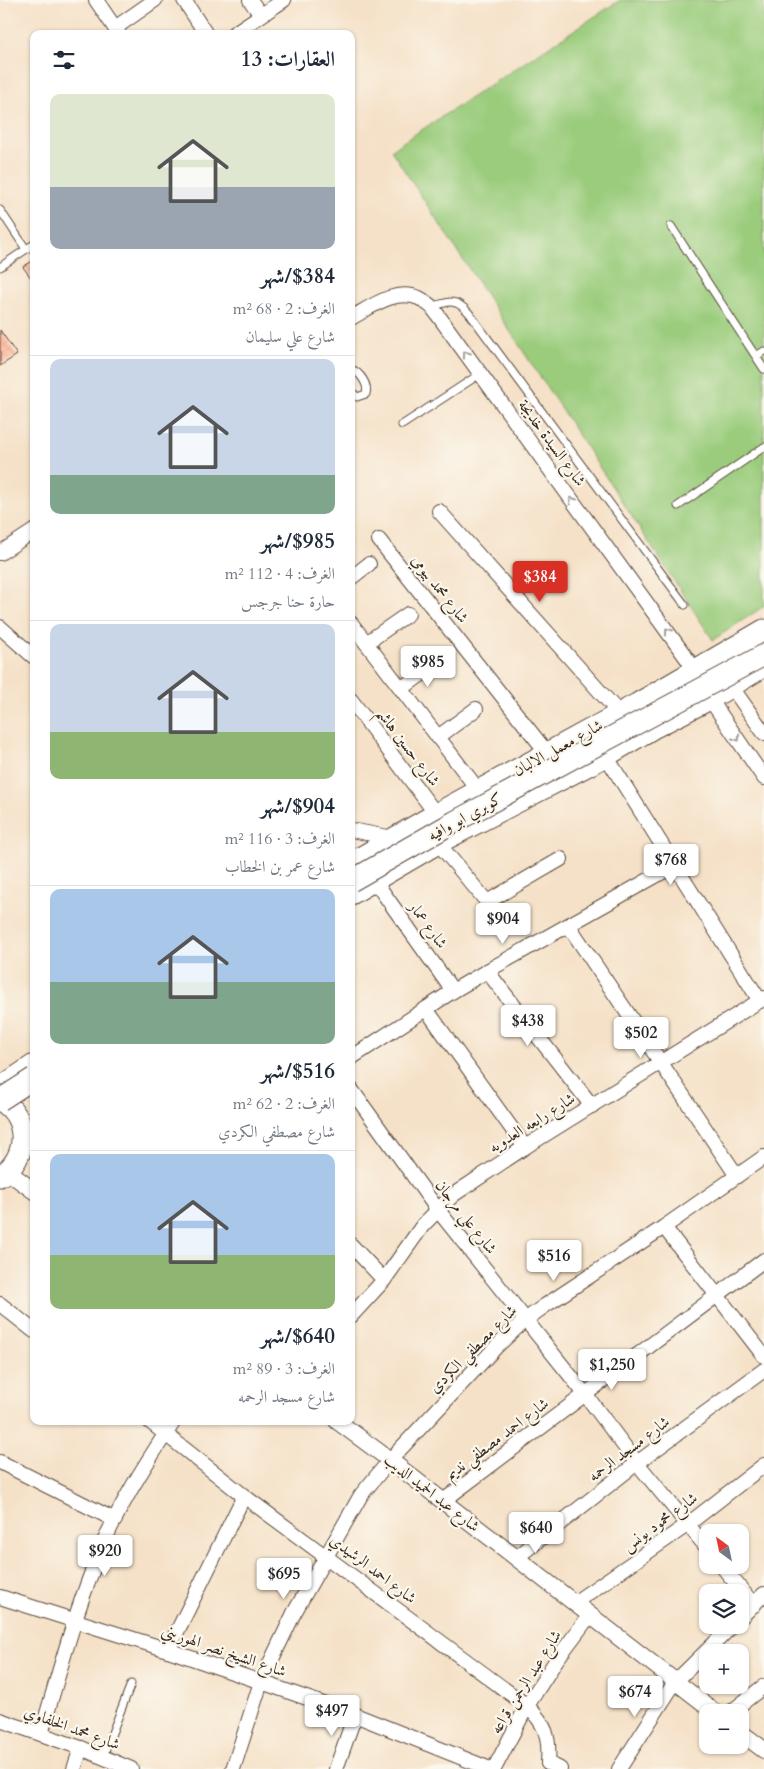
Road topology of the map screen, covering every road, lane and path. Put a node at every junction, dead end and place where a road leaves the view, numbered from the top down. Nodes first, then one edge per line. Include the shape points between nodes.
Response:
1 (96, 0) edge
2 (155, 0) edge
3 (184, 0) edge
4 (250, 0) edge
5 (284, 0) edge
6 (260, 16) junction
7 (116, 30) edge
8 (118, 30) edge
9 (203, 30) edge
10 (239, 30) edge
11 (0, 210) edge
12 (671, 226) dead end
13 (30, 246) edge
14 (26, 249) junction
15 (0, 267) edge
16 (432, 307) junction
17 (355, 316) edge
18 (764, 351) edge
19 (756, 356) junction
20 (764, 369) edge
21 (355, 370) edge
22 (480, 374) junction
23 (355, 395) edge
24 (402, 425) dead end
25 (764, 447) edge
26 (678, 506) dead end
27 (439, 511) dead end
28 (30, 534) edge
29 (379, 540) dead end
30 (0, 553) edge
31 (369, 564) dead end
32 (355, 575) edge
33 (686, 605) dead end
34 (408, 614) dead end
35 (0, 628) edge
36 (355, 628) edge
37 (762, 632) edge
38 (366, 643) junction
39 (30, 653) edge
40 (764, 655) edge
41 (437, 663) dead end
42 (764, 666) edge
43 (696, 671) junction
44 (731, 686) junction
45 (402, 689) junction
46 (710, 699) junction
47 (355, 705) edge
48 (476, 709) dead end
49 (628, 709) junction
50 (653, 728) junction
51 (764, 733) edge
52 (438, 737) junction
53 (548, 754) junction
54 (606, 756) junction
55 (764, 778) edge
56 (479, 791) junction
57 (436, 814) junction
58 (355, 831) edge
59 (393, 838) junction
60 (438, 842) junction
61 (561, 859) dead end
62 (355, 861) edge
63 (675, 865) junction
64 (355, 879) edge
65 (374, 880) junction
66 (355, 892) edge
67 (569, 926) junction
68 (487, 971) junction
69 (453, 991) junction
70 (762, 999) edge
71 (426, 1009) junction
72 (355, 1055) edge
73 (661, 1063) junction
74 (30, 1069) edge
75 (30, 1080) edge
76 (30, 1090) edge
77 (355, 1095) edge
78 (2, 1098) edge
79 (592, 1106) junction
80 (525, 1147) junction
81 (764, 1157) edge
82 (4, 1174) edge
83 (737, 1176) junction
84 (30, 1189) edge
85 (437, 1209) junction
86 (664, 1227) junction
87 (355, 1249) edge
88 (764, 1260) edge
89 (384, 1280) junction
90 (716, 1296) junction
91 (0, 1304) edge
92 (355, 1312) edge
93 (525, 1320) junction
94 (30, 1328) edge
95 (764, 1356) edge
96 (764, 1370) edge
97 (585, 1394) junction
98 (154, 1425) edge
99 (171, 1425) edge
100 (342, 1425) edge
101 (165, 1434) junction
102 (390, 1460) junction
103 (0, 1462) edge
104 (638, 1463) junction
105 (764, 1466) edge
106 (244, 1496) junction
107 (443, 1501) junction
108 (116, 1520) junction
109 (687, 1525) junction
110 (699, 1539) edge
111 (325, 1555) junction
112 (516, 1558) junction
113 (728, 1574) edge
114 (764, 1594) edge
115 (0, 1597) edge
116 (574, 1603) junction
117 (754, 1605) junction
118 (749, 1610) edge
119 (590, 1615) junction
120 (75, 1621) junction
121 (724, 1634) edge
122 (168, 1650) junction
123 (261, 1682) junction
124 (675, 1682) junction
125 (132, 1684) dead end
126 (764, 1686) edge
127 (704, 1704) edge
128 (741, 1704) edge
129 (527, 1706) junction
130 (355, 1715) junction
131 (0, 1720) edge
132 (41, 1734) junction
133 (749, 1739) edge
134 (81, 1748) junction
135 (764, 1750) edge
136 (103, 1756) junction
137 (549, 1767) edge
138 (74, 1769) edge
139 (131, 1769) edge
140 (232, 1769) edge
141 (336, 1769) edge
142 (490, 1769) edge
143 (494, 1769) edge
144 (619, 1769) edge

1 - 7 street
2 - 8 street
3 - 9 street
4 - 6 street
5 - 6 street
6 - 10 street
11 - 14 lane
12 - 19 lane
13 - 14 lane
14 - 15 lane
16 - 17 street, شارع السيدة خديجة via 419,298 405,295 386,298
22 -> 16 street, شارع السيدة خديجة
16 - 33 lane via 454,301 463,306
18 - 19 lane
19 - 20 lane
21 - 23 lane via 368,390 366,394
22 - 24 lane
43 -> 22 street, شارع السيدة خديجة
25 - 26 lane
27 - 49 street
28 - 30 street
29 - 53 street, شارع محمد بيومي
31 - 32 street
34 - 38 street
35 - 39 street
36 - 38 street
37 - 43 main road, شارع معمل الالبان
38 - 45 street
40 - 64 main road, كوبري ابو وافيه, bridge
41 - 45 street
42 - 44 main road, شارع معمل الالبان
43 - 49 main road, شارع معمل الالبان
44 - 46 main road, شارع معمل الالبان
44 - 51 street
45 - 52 street
46 - 50 main road, شارع معمل الالبان
46 -> 55 street
47 - 57 street, شارع حسين هاشم
48 - 52 street
49 - 50 main road
49 - 53 main road, شارع معمل الالبان
50 - 54 main road, شارع معمل الالبان
52 - 56 street
53 - 56 main road, شارع معمل الالبان
54 - 60 main road, شارع معمل الالبان
54 - 63 street
56 - 57 main road, شارع معمل الالبان
57 - 59 main road, شارع معمل الالبان
58 - 59 street
59 - 62 main road, شارع معمل الالبان
60 - 61 street via 487,902
60 - 65 main road, شارع معمل الالبان
63 - 67 street
63 - 70 street
65 - 66 main road, شارع معمل الالبان
65 - 69 street, شارع عمار
67 - 68 street
67 - 73 street
68 - 69 street
68 - 79 street
69 - 71 street
70 - 73 street, شارع رابعه العدويه
71 - 72 street
71 - 80 street
73 - 79 street, شارع رابعه العدويه
73 - 83 street
74 - 78 main road
75 - 78 main road, bridge
76 - 78 main road
77 - 85 street, شارع علي مرجان
78 - 82 main road via 17,1116 23,1138 17,1160
79 - 80 street, شارع رابعه العدويه
80 - 85 street, شارع رابعه العدويه
81 - 83 street, شارع مصطفي الكردي
82 - 84 street
83 - 86 street, شارع مصطفي الكردي
85 - 89 street, شارع رابعه العدويه
85 - 93 street, شارع علي مرجان
86 - 90 street
86 - 93 street, شارع مصطفي الكردي
87 - 89 street
88 - 90 street, شارع احمد مصطفي نديم
89 - 92 street, شارع رابعه العدويه
90 - 95 street
90 - 97 street, شارع احمد مصطفي نديم
91 - 94 street
93 - 97 street, شارع علي مرجان
93 - 102 street, شارع مصطفي الكردي
96 - 104 street, شارع مسجد الرحمه
97 - 104 street, شارع علي مرجان
97 - 107 street, شارع احمد مصطفي نديم
98 - 101 street, شارع احمد الرشيدي
99 - 101 street
100 - 102 street, شارع عبد الحميد الديب
101 - 106 street, شارع احمد الرشيدي
101 - 108 street
102 - 107 street, شارع عبد الحميد الديب
102 - 111 street, شارع مصطفي الكردي via 361,1495
103 - 108 street
104 - 109 street, شارع علي مرجان
104 - 112 street, شارع مسجد الرحمه
105 - 109 street, شارع محمود يونس
106 - 111 street, شارع احمد الرشيدي
106 - 122 street
107 - 112 street, شارع عبد الحميد الديب
108 - 120 street via 95,1562
109 - 110 street, شارع علي مرجان
109 - 116 street, شارع محمود يونس
111 - 123 street, شارع مصطفي الكردي
111 - 129 street, شارع احمد الرشيدي
112 - 116 street, شارع عبد الحميد الديب
113 - 117 street
114 - 117 street
115 - 120 street, شارع الشيخ نصر الهوريني
116 - 119 street, شارع عبد الحميد الديب
117 - 118 street
119 - 124 street, شارع عبد الحميد الديب
119 - 129 street, شارع عبد الرحمن قراعه
120 - 122 street, شارع الشيخ نصر الهوريني
120 - 132 street
121 - 124 street
122 - 123 street, شارع الشيخ نصر الهوريني
123 - 130 street, شارع الشيخ نصر الهوريني
123 - 140 street, شارع مصطفي الكردي
124 - 127 street, شارع عبد الحميد الديب
124 - 144 street
125 - 136 lane
126 - 128 street
129 - 137 street, شارع احمد الرشيدي via 539,1717 546,1731 550,1747
129 - 143 street, شارع عبد الرحمن قراعه
130 - 141 street
130 - 142 street, شارع الشيخ نصر الهوريني
131 - 132 street, شارع محمد الخلفاوي
132 - 134 street, شارع محمد الخلفاوي
133 - 135 street
134 - 136 street, شارع محمد الخلفاوي
134 - 138 street
136 - 139 street, شارع محمد الخلفاوي

